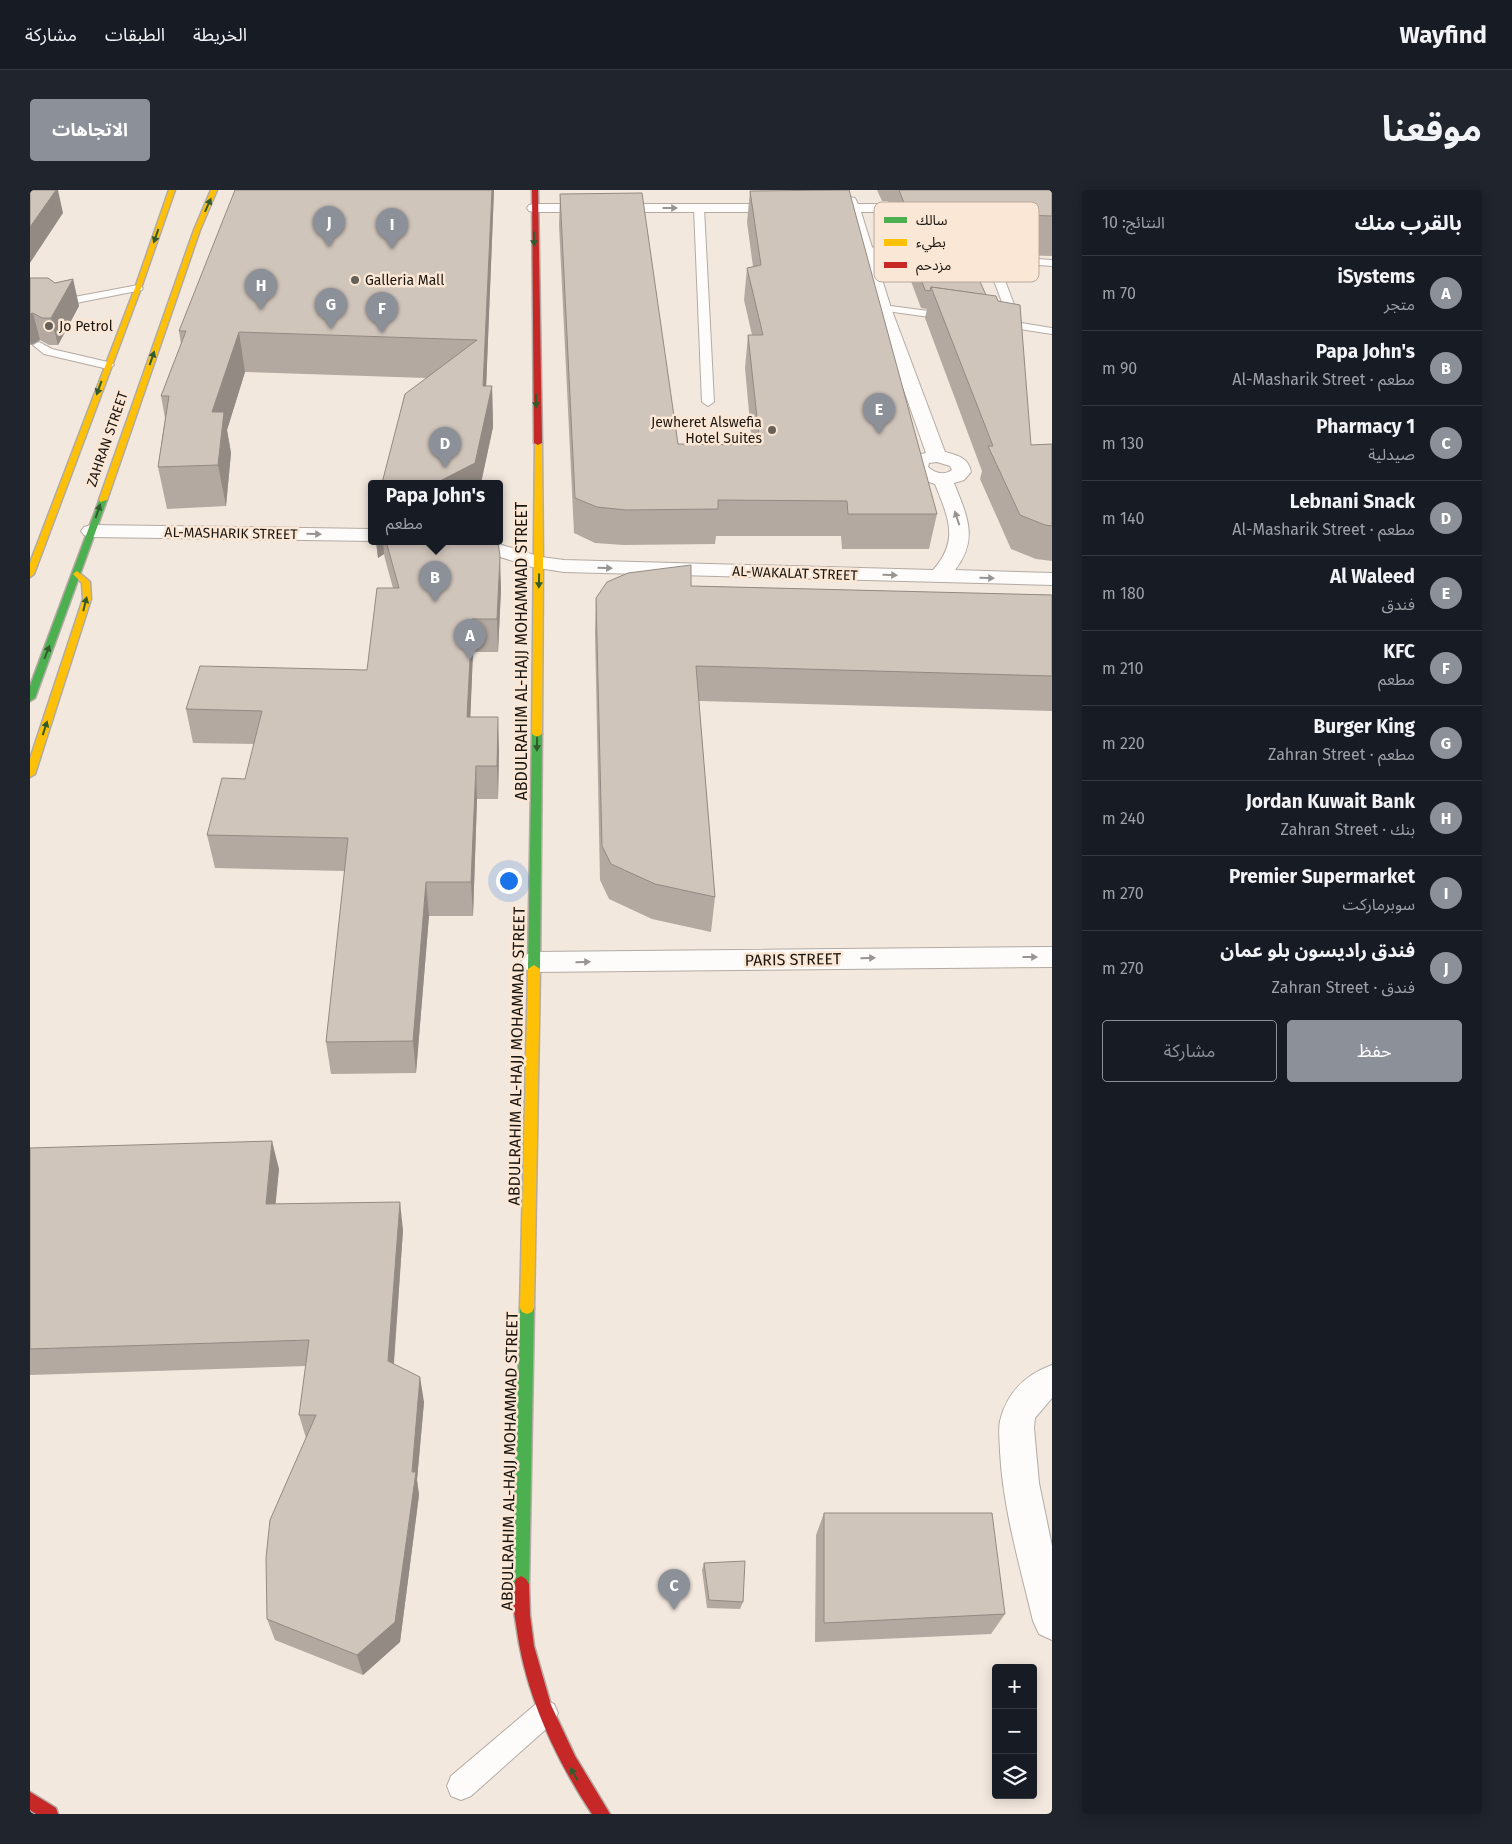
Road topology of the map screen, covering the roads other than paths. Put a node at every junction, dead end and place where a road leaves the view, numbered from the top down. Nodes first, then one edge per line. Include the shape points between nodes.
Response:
1 (172, 190) edge
2 (214, 190) edge
3 (535, 190) edge
4 (846, 190) edge
5 (534, 208) junction
6 (699, 208) junction
7 (852, 208) junction
8 (874, 208) edge
9 (865, 250) junction
10 (874, 251) edge
11 (1039, 262) edge
12 (1052, 263) edge
13 (874, 279) edge
14 (875, 282) edge
15 (1000, 282) edge
16 (138, 288) junction
17 (62, 306) edge
18 (883, 308) junction
19 (959, 318) edge
20 (988, 322) edge
21 (1016, 326) junction
22 (1052, 331) edge
23 (39, 345) edge
24 (108, 365) junction
25 (708, 402) dead end
26 (91, 531) junction
27 (368, 535) edge
28 (482, 545) edge
29 (539, 563) junction
30 (30, 574) edge
31 (77, 574) junction
32 (938, 577) junction
33 (1052, 579) edge
34 (30, 698) edge
35 (30, 774) edge
36 (1052, 957) edge
37 (534, 962) junction
38 (1052, 1382) edge
39 (1052, 1621) edge
40 (545, 1713) junction
41 (461, 1786) dead end
42 (30, 1800) edge
43 (50, 1814) edge
44 (602, 1814) edge

1 -> 16 main road, ZAHRAN STREET
26 -> 2 main road, ZAHRAN STREET
3 - 5 main road, ABDULRAHIM AL-HAJJ MOHAMMAD STREET
4 - 7 street
5 -> 6 street
5 -> 29 main road, ABDULRAHIM AL-HAJJ MOHAMMAD STREET
6 - 7 street
6 - 25 lane
7 - 8 street
7 - 9 street
9 - 10 lane
9 - 13 street
11 - 12 lane
14 - 18 street
15 - 21 lane
16 - 17 lane via 73,300
16 - 24 main road, ZAHRAN STREET
18 - 19 lane
32 -> 18 street via 950,565 961,539 943,479 958,476 962,468 953,460 937,456
20 - 21 lane
21 - 22 lane
23 - 24 lane via 48,352
24 -> 30 main road, ZAHRAN STREET
26 -> 27 street, AL-MASHARIK STREET
26 - 31 main road, ZAHRAN STREET
28 - 29 street
29 -> 32 street, AL-WAKALAT STREET
29 -> 37 main road, ABDULRAHIM AL-HAJJ MOHAMMAD STREET
34 -> 31 main road, ZAHRAN STREET
35 -> 31 main road via 87,599 86,582
32 -> 33 street, AL-WAKALAT STREET
37 -> 36 street, PARIS STREET
37 - 40 main road, ABDULRAHIM AL-HAJJ MOHAMMAD STREET via 521,1591 531,1672
38 - 39 street via 1047,1382 1028,1398 1017,1421 1018,1457
40 - 41 lane
44 -> 40 main road, ABDULRAHIM AL-HAJJ MOHAMMAD STREET via 561,1751
42 - 43 main road

